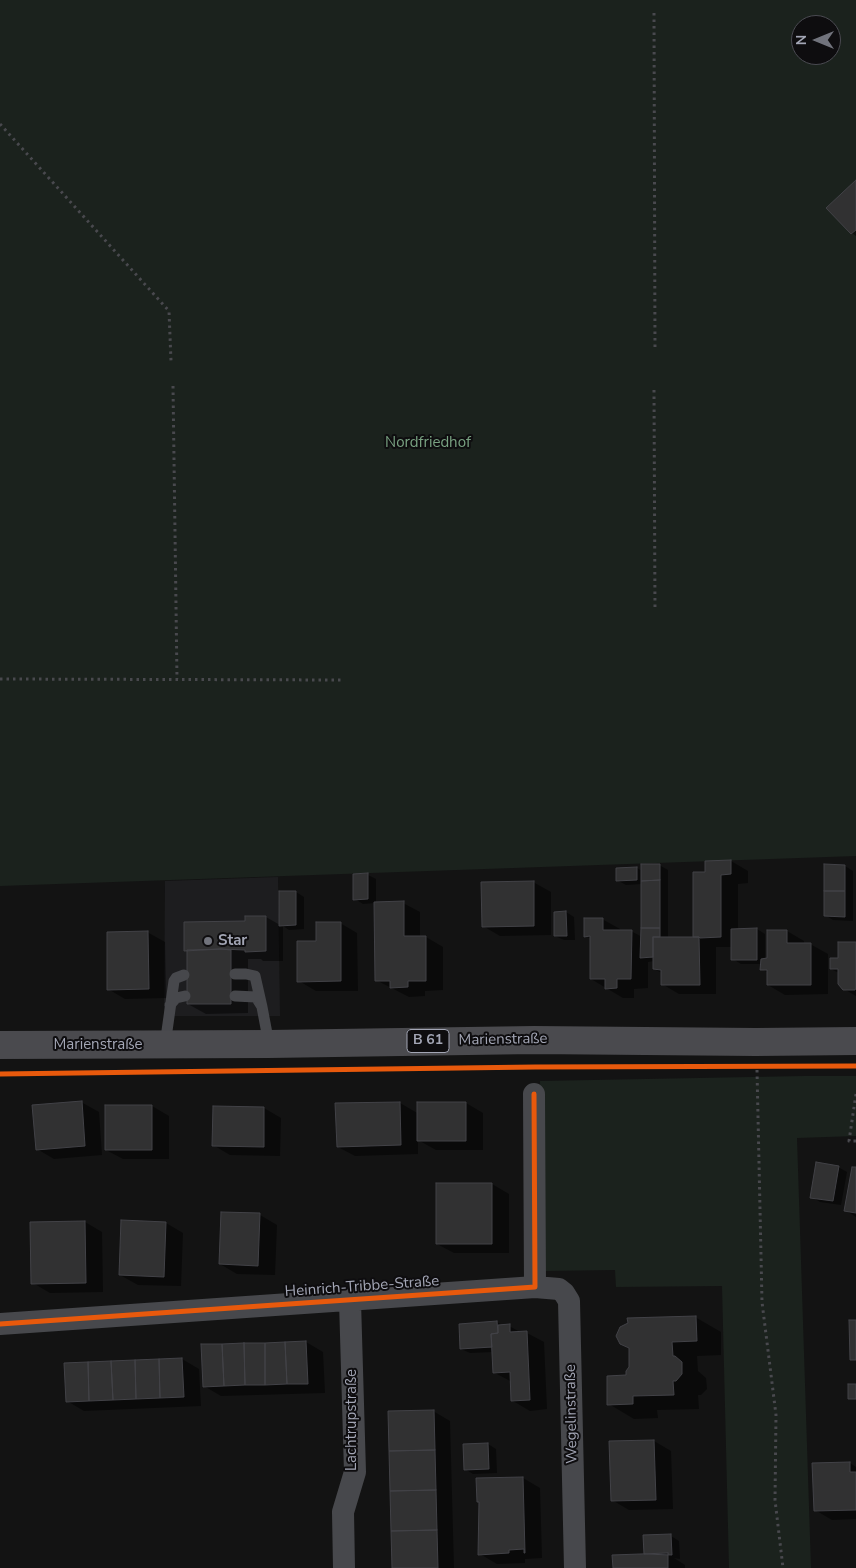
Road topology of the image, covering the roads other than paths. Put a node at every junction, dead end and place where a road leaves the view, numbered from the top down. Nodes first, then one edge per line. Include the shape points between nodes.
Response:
1 (235, 974) dead end
2 (184, 975) dead end
3 (185, 996) dead end
4 (235, 996) dead end
5 (170, 1005) junction
6 (262, 1007) junction
7 (856, 1042) edge
8 (269, 1044) junction
9 (0, 1045) edge
10 (165, 1045) junction
11 (534, 1094) dead end
12 (535, 1287) junction
13 (350, 1301) junction
14 (0, 1324) edge
15 (344, 1568) edge
16 (575, 1568) edge

1 - 6 lane via 255,976
2 - 5 lane via 174,980
3 - 5 lane via 176,998
4 - 6 lane via 256,997
5 - 10 lane
6 - 8 lane
7 - 8 main road, Marienstraße / B 61 via 534,1040
8 - 10 main road, Marienstraße / B 61
9 - 10 main road, Marienstraße / B 61
11 - 12 street
12 - 13 street, Heinrich-Tribbe-Straße
12 - 16 street, Wegelinstraße via 559,1289 569,1301
13 - 14 street, Heinrich-Tribbe-Straße
13 - 15 street, Lachtrupstraße via 355,1472 343,1512

